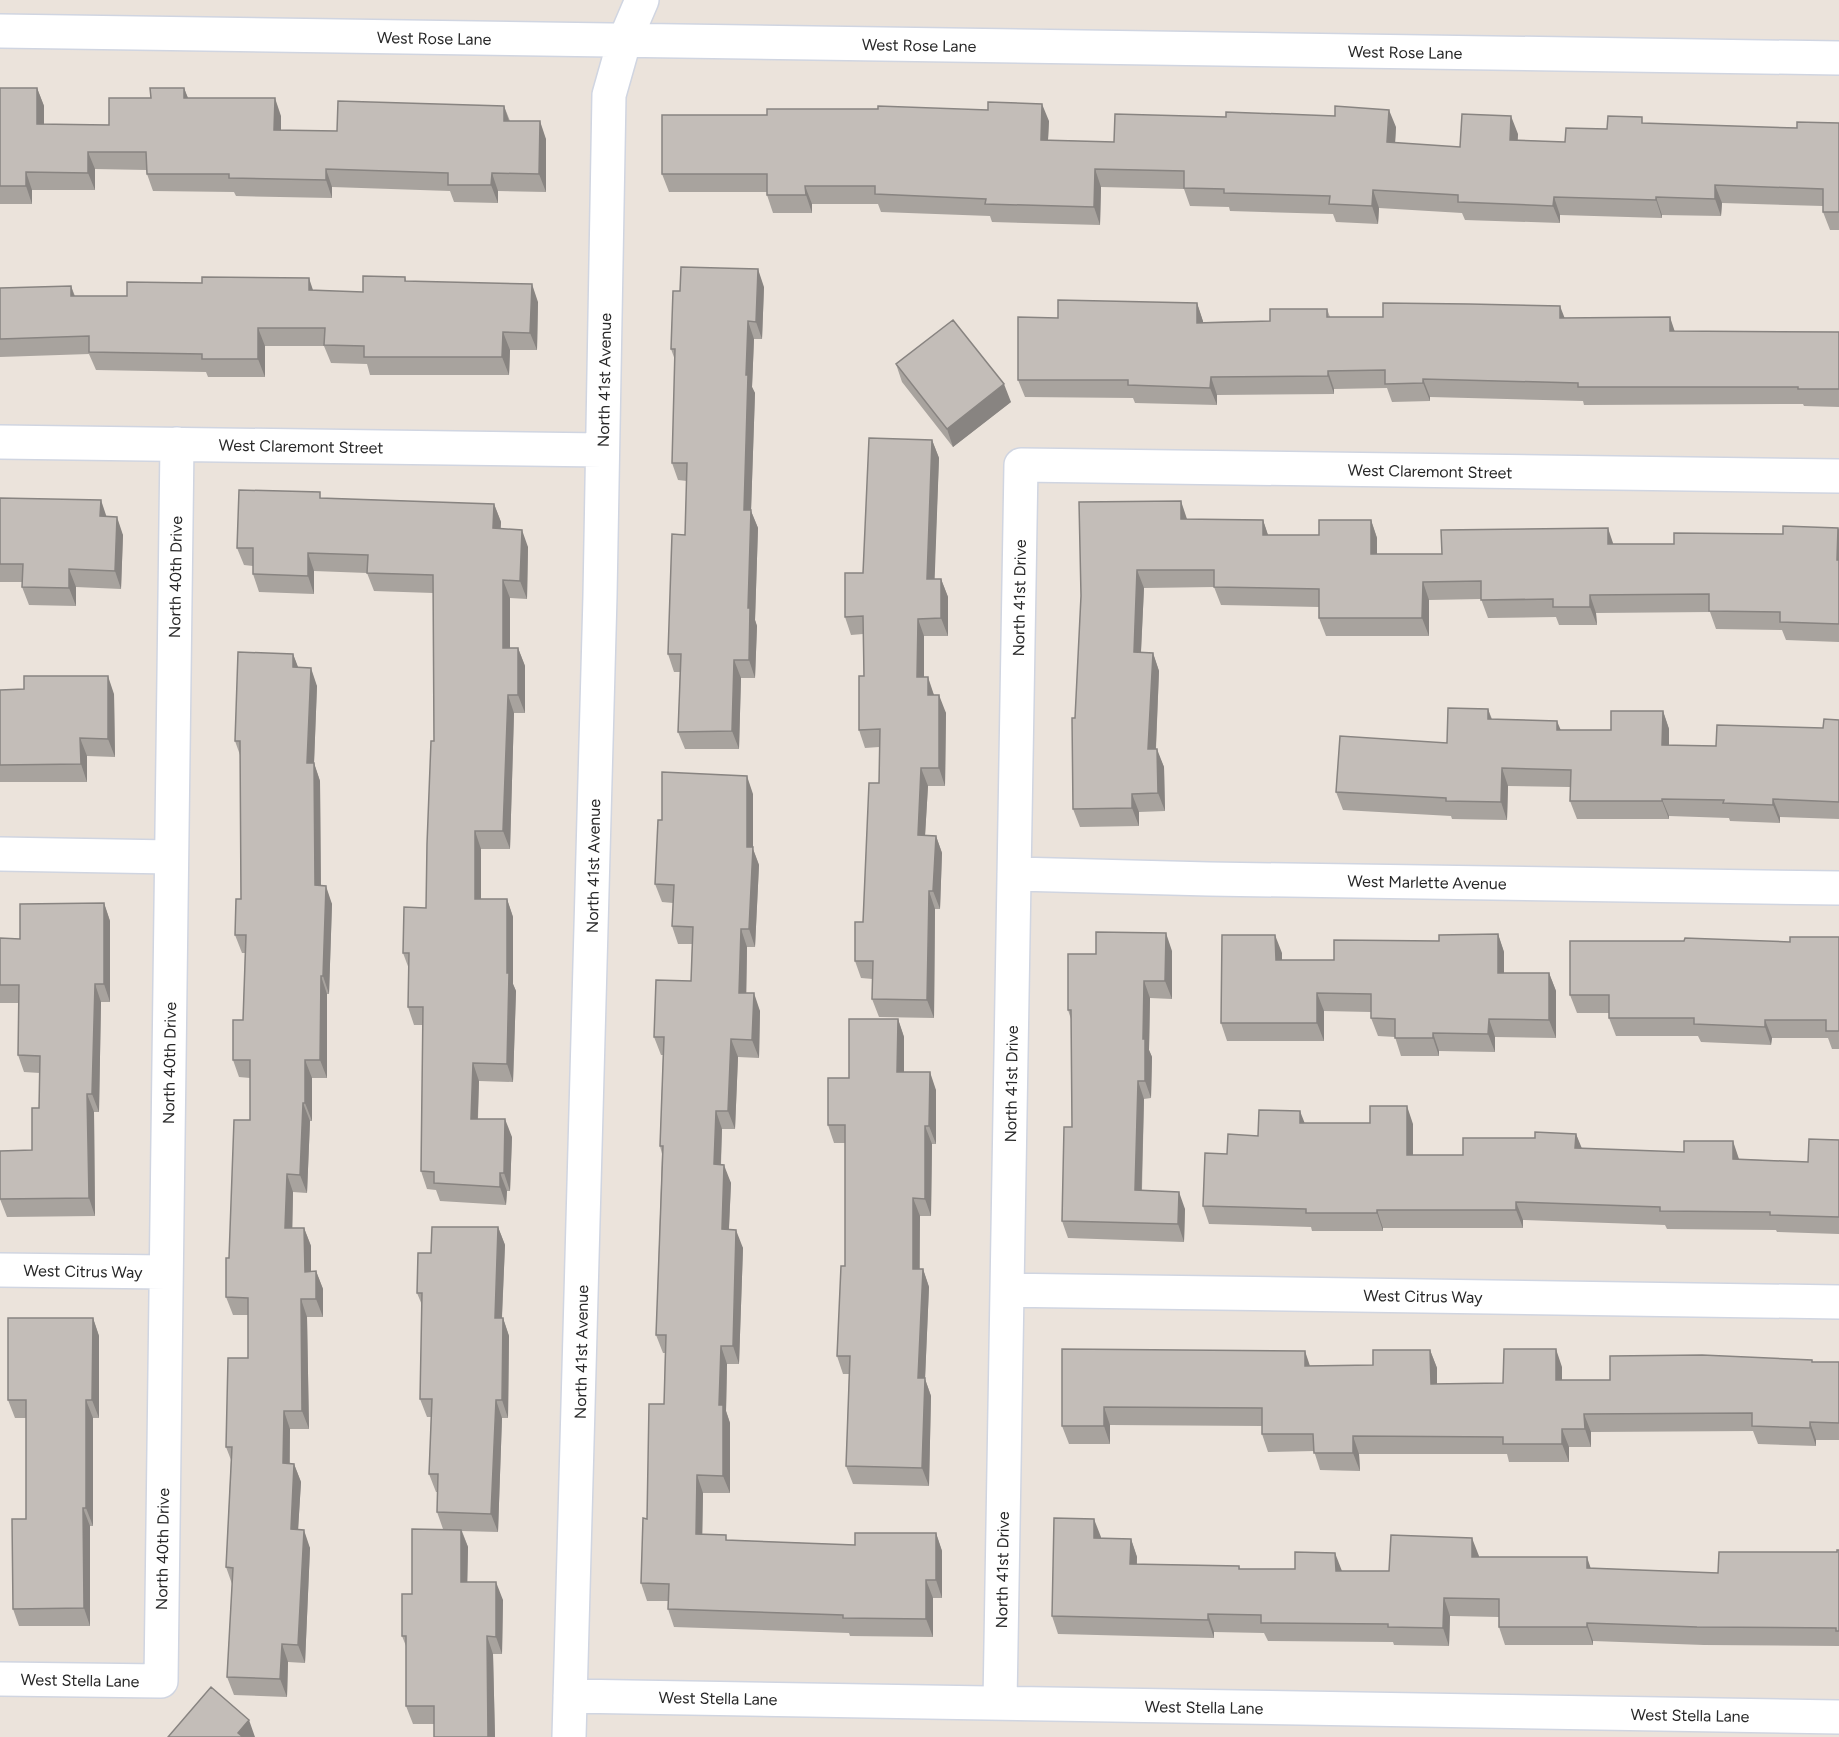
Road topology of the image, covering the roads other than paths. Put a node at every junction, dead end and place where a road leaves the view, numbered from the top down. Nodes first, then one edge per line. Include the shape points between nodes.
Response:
1 (642, 0) edge
2 (0, 31) edge
3 (624, 42) junction
4 (1839, 58) edge
5 (0, 441) edge
6 (177, 444) junction
7 (602, 450) junction
8 (1021, 465) joint
9 (1839, 476) edge
10 (0, 854) edge
11 (171, 857) junction
12 (1014, 874) junction
13 (1839, 888) edge
14 (0, 1270) edge
15 (166, 1272) junction
16 (1007, 1290) junction
17 (1839, 1302) edge
18 (0, 1679) edge
19 (161, 1681) joint
20 (570, 1696) junction
21 (1000, 1703) junction
22 (1839, 1717) edge
23 (569, 1737) edge

1 - 3 street, North 41st Avenue
2 - 3 street, West Rose Lane
3 - 4 street, West Rose Lane
3 - 7 street, North 41st Avenue via 609,95
5 - 6 street, West Claremont Street
6 - 7 street, West Claremont Street
6 - 11 street, North 40th Drive
7 - 20 street, North 41st Avenue
8 - 9 street, West Claremont Street
8 - 12 street, North 41st Drive
10 - 11 street
11 - 15 street, North 40th Drive
12 - 13 street, West Marlette Avenue
12 - 16 street, North 41st Drive
14 - 15 street, West Citrus Way
15 - 19 street, North 40th Drive
16 - 17 street, West Citrus Way
16 - 21 street, North 41st Drive
18 - 19 street, West Stella Lane
20 - 21 street, West Stella Lane
20 - 23 street, North 41st Avenue
21 - 22 street, West Stella Lane

